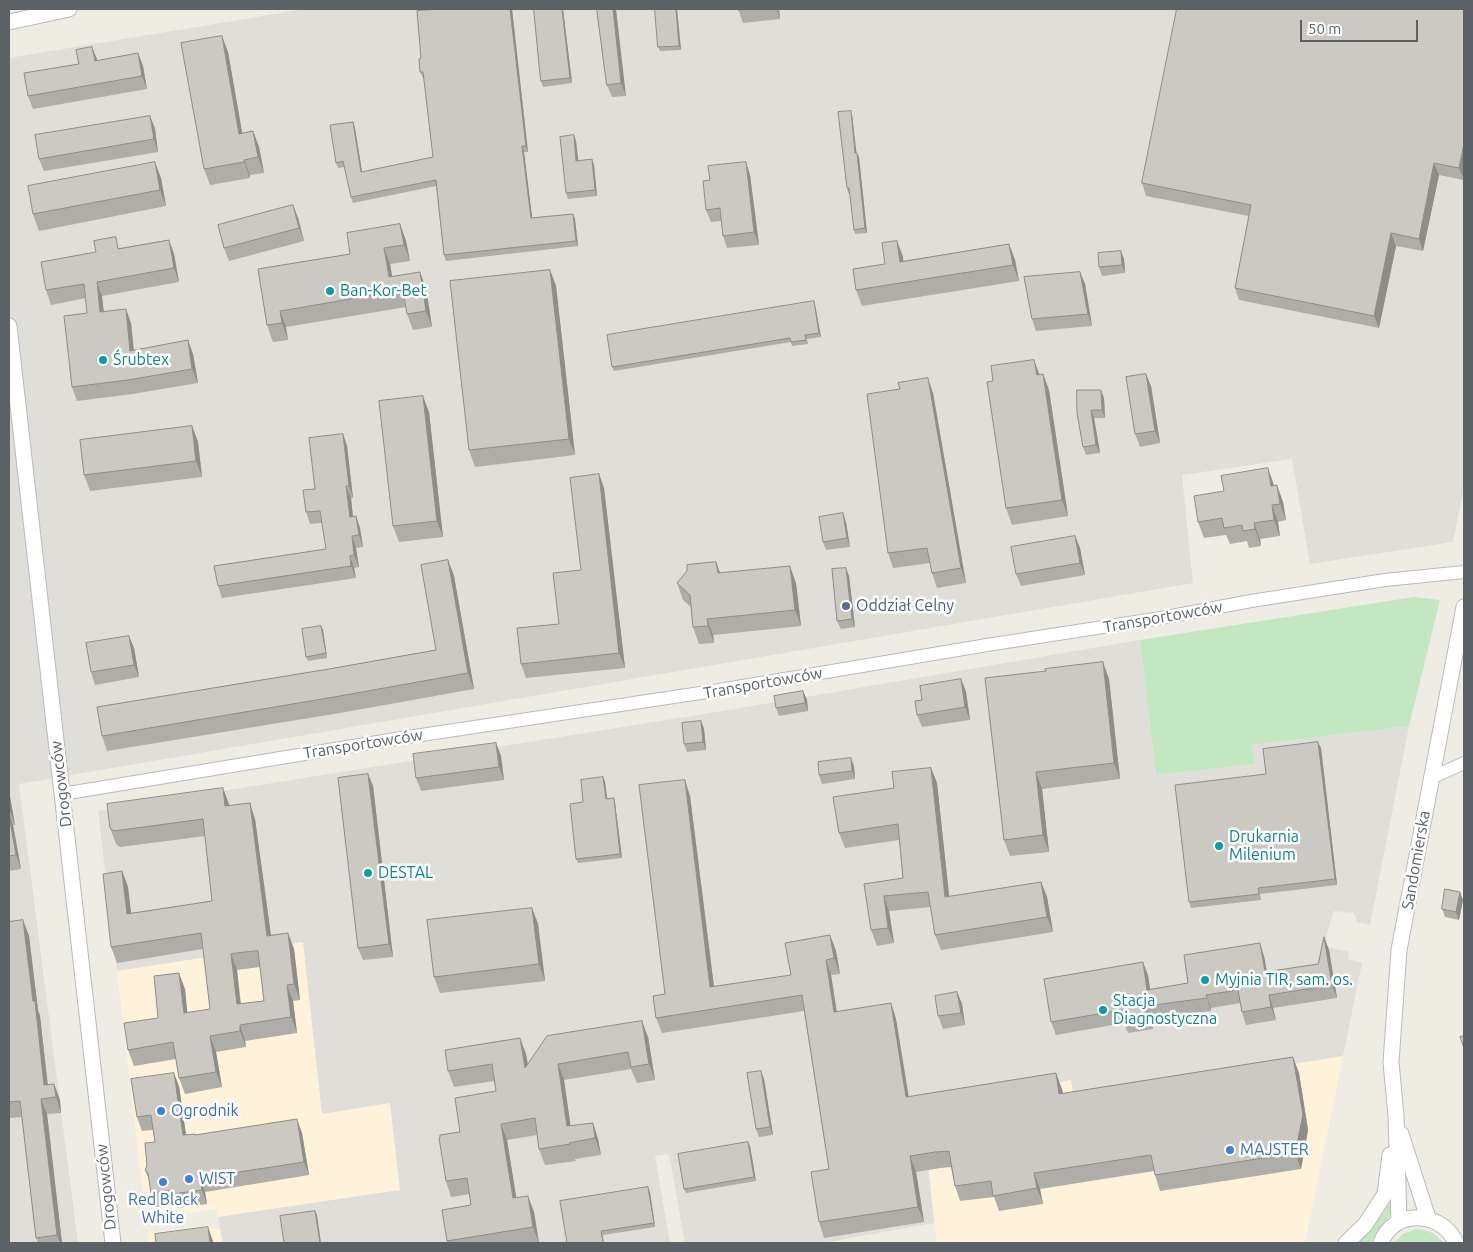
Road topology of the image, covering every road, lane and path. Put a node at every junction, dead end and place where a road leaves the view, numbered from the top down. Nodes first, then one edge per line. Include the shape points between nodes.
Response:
1 (69, 9) edge
2 (9, 22) edge
3 (9, 326) edge
4 (1464, 572) edge
5 (1464, 607) edge
6 (1464, 763) edge
7 (1431, 778) junction
8 (62, 794) junction
9 (1396, 1116) junction
10 (1428, 1218) junction
11 (1399, 1222) junction
12 (1458, 1242) edge
13 (113, 1243) edge
14 (1346, 1243) edge
15 (1381, 1243) edge

1 - 2 street
3 - 8 street, Drogowców
4 - 8 street, Transportowców via 1268,598 707,692 398,738
5 - 7 street, Sandomierska
6 - 7 street
7 - 9 street, Sandomierska via 1399,950 1392,1062
8 - 13 street, Drogowców
9 - 10 street
9 - 11 street
9 - 14 street via 1385,1194 1365,1225
10 - 11 street
10 - 12 street via 1444,1226
11 - 15 street

